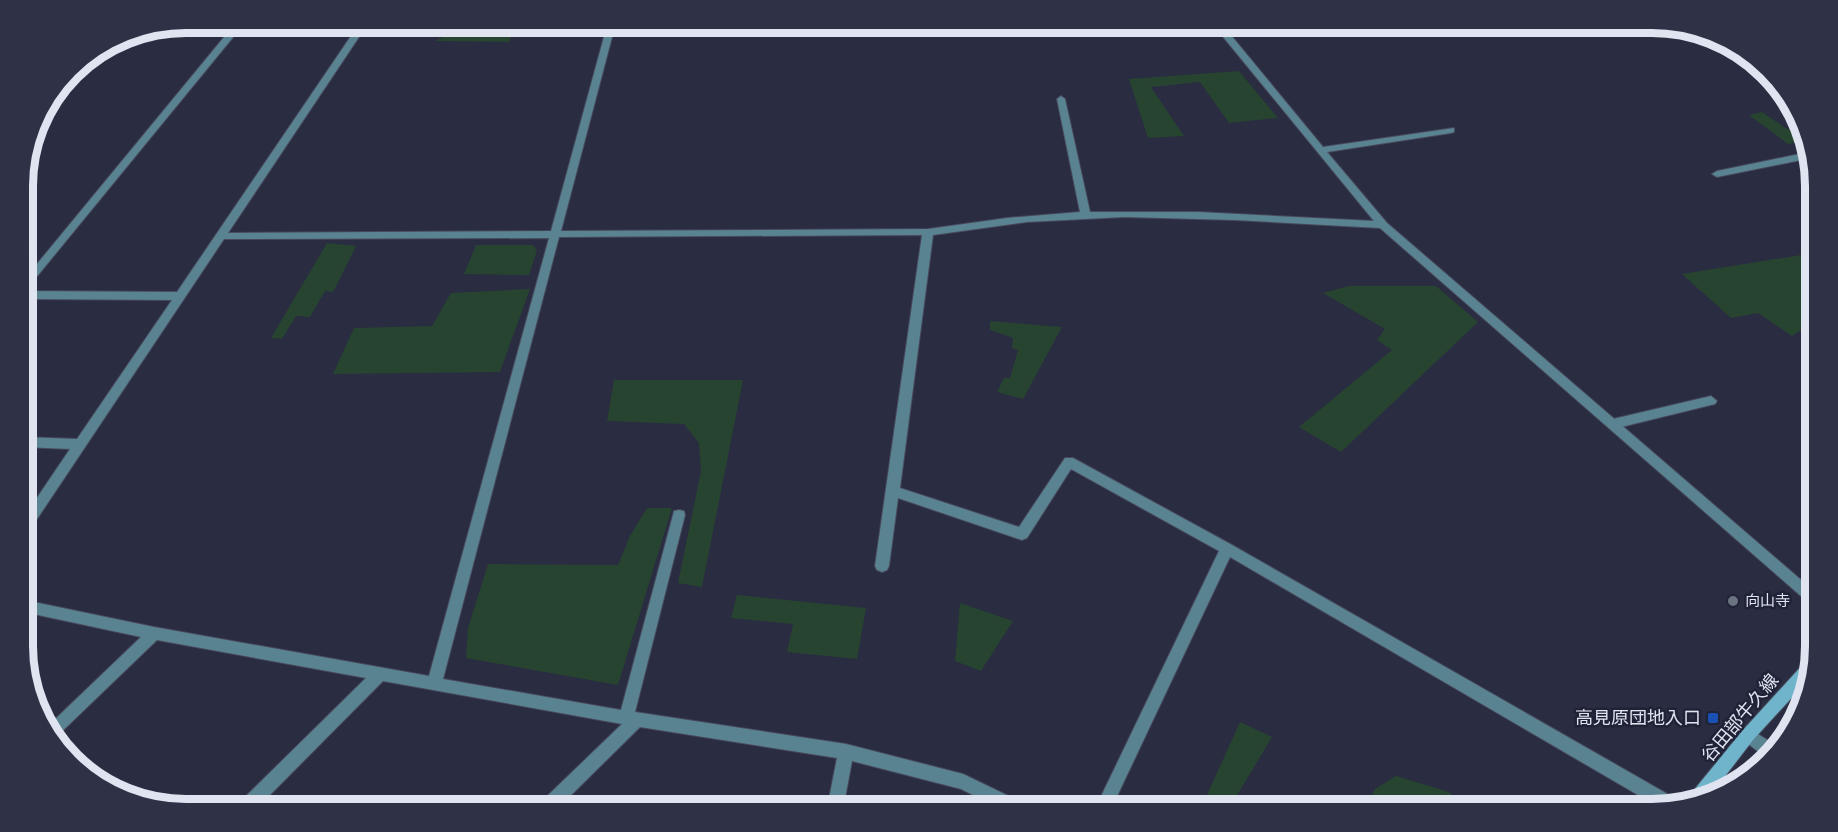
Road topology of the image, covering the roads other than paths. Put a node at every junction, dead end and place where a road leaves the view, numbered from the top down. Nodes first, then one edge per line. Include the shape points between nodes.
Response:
1 (186, 33) edge
2 (233, 33) junction
3 (357, 33) joint
4 (609, 33) edge
5 (1224, 33) edge
6 (1061, 99) dead end
7 (1451, 130) dead end
8 (1320, 150) junction
9 (1802, 157) edge
10 (1717, 174) dead end
11 (1086, 214) junction
12 (1383, 225) junction
13 (928, 232) junction
14 (220, 236) junction
15 (553, 236) junction
16 (33, 276) edge
17 (33, 295) edge
18 (180, 296) junction
19 (1711, 401) dead end
20 (1613, 424) junction
21 (33, 442) edge
22 (78, 444) junction
23 (893, 491) junction
24 (33, 513) edge
25 (679, 515) dead end
26 (1227, 549) junction
27 (882, 566) dead end
28 (1805, 591) edge
29 (33, 608) edge
30 (154, 633) junction
31 (381, 673) junction
32 (1802, 676) edge
33 (434, 684) junction
34 (632, 719) junction
35 (57, 727) edge
36 (1748, 735) junction
37 (1766, 748) edge
38 (846, 752) junction
39 (1705, 789) edge
40 (256, 799) edge
41 (556, 799) edge
42 (837, 799) edge
43 (997, 799) edge
44 (1107, 799) edge
45 (1660, 799) edge

1 - 2 street
2 - 3 street
2 - 16 street
3 - 14 street
4 - 15 street
5 - 8 street
6 - 11 street
7 - 8 street
8 - 12 street
9 - 10 street
11 - 12 street via 1211,215
11 - 13 street
12 - 20 street
13 - 15 street
13 - 23 street
14 - 15 street
14 - 18 street
15 - 33 street
17 - 18 street
18 - 22 street
19 - 20 street
20 - 28 street
21 - 22 street
22 - 24 street
23 - 26 street via 1022,534 1069,462
23 - 27 street
25 - 34 street
26 - 44 street
26 - 45 street
29 - 30 street
30 - 31 street
30 - 35 street
31 - 33 street
31 - 40 street
32 - 36 main road, 谷田部牛久線
33 - 34 street
34 - 38 street
34 - 41 street
36 - 37 street
36 - 39 main road, 谷田部牛久線
38 - 42 street
38 - 43 street via 963,782

